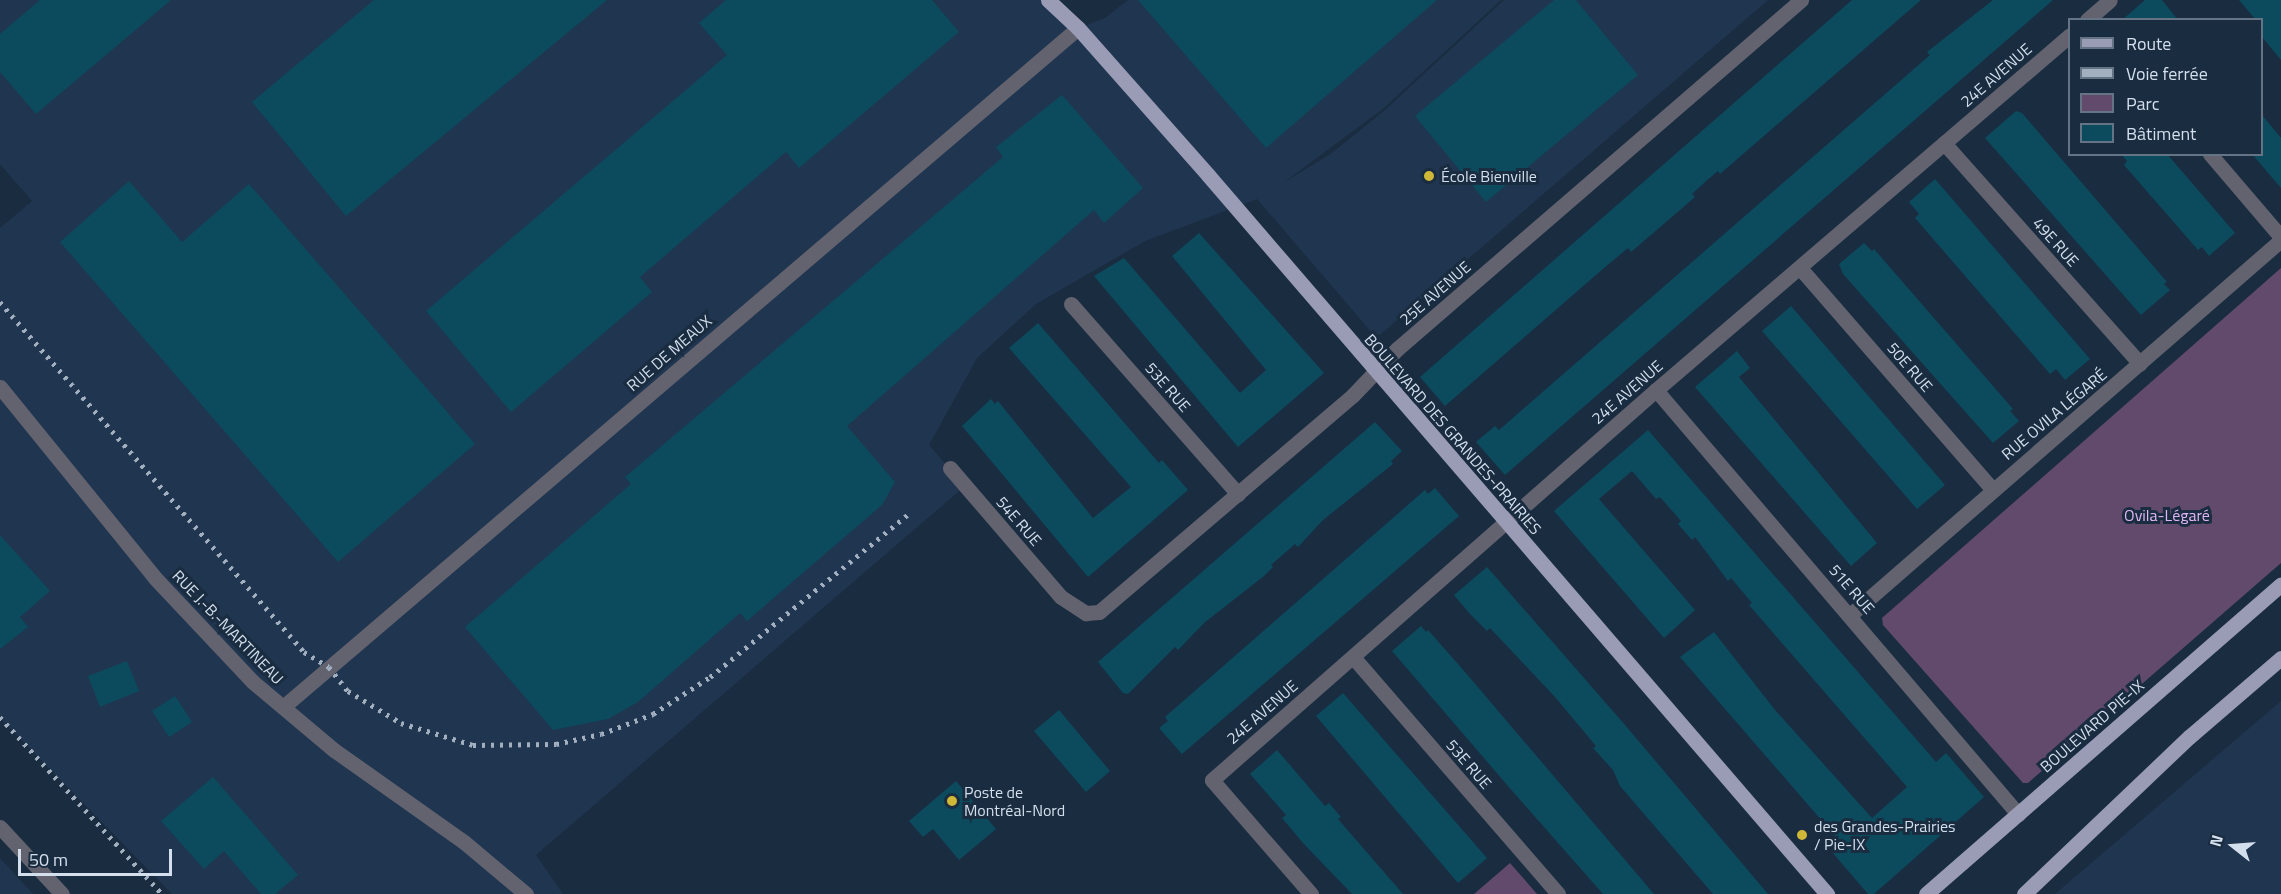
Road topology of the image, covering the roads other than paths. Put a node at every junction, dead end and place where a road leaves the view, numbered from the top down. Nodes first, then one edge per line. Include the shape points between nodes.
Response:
1 (1048, 0) edge
2 (1801, 0) edge
3 (2110, 0) edge
4 (2091, 18) edge
5 (1078, 28) junction
6 (2068, 37) edge
7 (1944, 143) junction
8 (2212, 156) edge
9 (2281, 238) edge
10 (1800, 268) junction
11 (1071, 304) dead end
12 (2140, 364) junction
13 (1375, 372) junction
14 (0, 387) edge
15 (1656, 390) junction
16 (950, 468) dead end
17 (1993, 490) junction
18 (1238, 494) junction
19 (1506, 522) junction
20 (2281, 584) edge
21 (1061, 597) joint
22 (1850, 615) junction
23 (1353, 657) junction
24 (2281, 658) edge
25 (283, 707) junction
26 (2018, 814) junction
27 (0, 827) edge
28 (62, 894) edge
29 (526, 894) edge
30 (1311, 894) edge
31 (1558, 894) edge
32 (1827, 894) edge
33 (1926, 894) edge
34 (2024, 894) edge

1 - 5 main road, BOULEVARD DES GRANDES-PRAIRIES
2 - 13 street, 25E AVENUE
3 - 4 street
5 - 13 main road, BOULEVARD DES GRANDES-PRAIRIES
5 - 25 street, RUE DE MEAUX
6 - 7 street, 24E AVENUE
7 - 10 street, 24E AVENUE
7 - 12 street, 49E RUE
8 - 9 street
9 - 12 street, RUE OVILA LÉGARÉ
10 - 15 street, 24E AVENUE
10 - 17 street, 50E RUE
11 - 18 street, 53E RUE
12 - 17 street, RUE OVILA LÉGARÉ
13 - 18 street, 25E AVENUE
13 - 19 main road, BOULEVARD DES GRANDES-PRAIRIES
14 - 25 street, RUE J.-B.-MARTINEAU via 171,596 253,682
15 - 19 street, 24E AVENUE
15 - 22 street, 51E RUE
16 - 21 street, 54E RUE
17 - 22 street, RUE OVILA LÉGARÉ
18 - 21 street, 25E AVENUE via 1099,612 1086,613
19 - 23 street, 24E AVENUE
19 - 32 main road, BOULEVARD DES GRANDES-PRAIRIES
20 - 26 main road, BOULEVARD PIE-IX
22 - 26 street, 51E RUE
23 - 30 street, 24E AVENUE via 1212,780
23 - 31 street, 53E RUE
24 - 34 main road via 2189,737
25 - 29 street, RUE J.-B.-MARTINEAU via 334,750 465,842
26 - 33 main road, BOULEVARD PIE-IX
27 - 28 street

